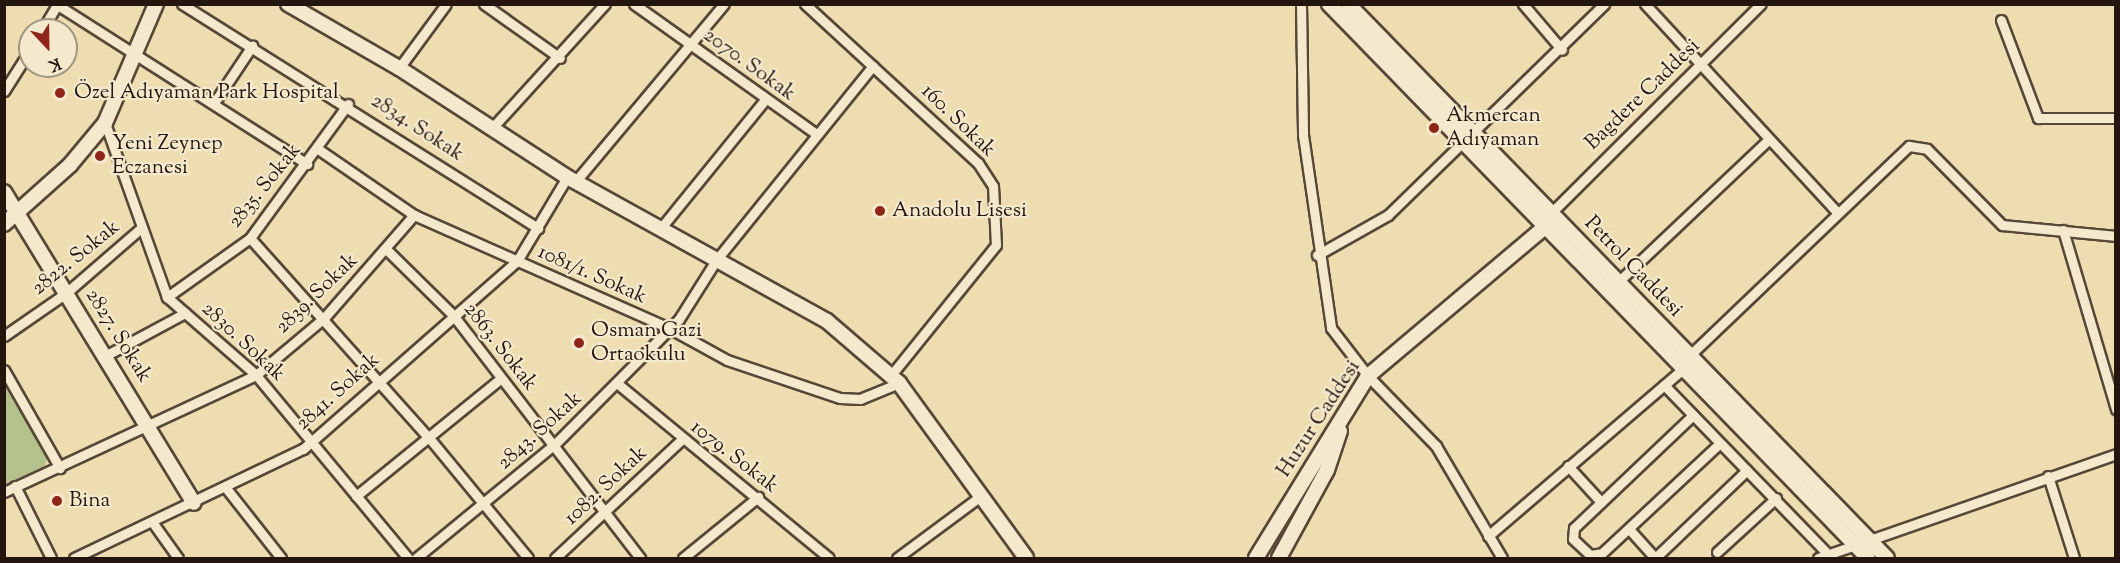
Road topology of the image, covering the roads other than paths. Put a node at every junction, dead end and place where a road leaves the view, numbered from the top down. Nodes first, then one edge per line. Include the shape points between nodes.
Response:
1 (156, 4) edge
2 (182, 4) edge
3 (288, 4) edge
4 (446, 4) edge
5 (484, 4) edge
6 (605, 4) edge
7 (633, 4) edge
8 (724, 4) edge
9 (805, 4) edge
10 (1301, 4) edge
11 (1329, 4) edge
12 (1348, 4) edge
13 (1523, 4) edge
14 (1604, 4) edge
15 (1645, 4) edge
16 (1761, 4) edge
17 (57, 5) edge
18 (49, 18) edge
19 (2001, 20) dead end
20 (689, 43) junction
21 (252, 46) junction
22 (1562, 50) junction
23 (136, 51) junction
24 (560, 58) junction
25 (1701, 64) junction
26 (873, 66) junction
27 (399, 68) junction
28 (18, 69) edge
29 (4, 91) edge
30 (765, 100) junction
31 (214, 102) junction
32 (348, 104) junction
33 (2115, 118) edge
34 (105, 123) junction
35 (492, 129) junction
36 (815, 133) junction
37 (1469, 138) junction
38 (1769, 139) junction
39 (318, 149) junction
40 (307, 164) junction
41 (571, 180) junction
42 (4, 192) edge
43 (1837, 212) junction
44 (17, 214) junction
45 (414, 215) junction
46 (1548, 219) junction
47 (4, 224) edge
48 (141, 228) junction
49 (538, 228) junction
50 (660, 230) junction
51 (2063, 230) junction
52 (2115, 236) edge
53 (250, 238) junction
54 (387, 250) junction
55 (1317, 255) junction
56 (717, 259) junction
57 (517, 261) junction
58 (1618, 282) junction
59 (66, 293) junction
60 (167, 297) junction
61 (185, 313) junction
62 (453, 315) junction
63 (324, 318) junction
64 (669, 328) junction
65 (4, 336) edge
66 (105, 356) junction
67 (1690, 356) junction
68 (1683, 369) junction
69 (4, 370) edge
70 (256, 375) junction
71 (1368, 376) junction
72 (500, 379) junction
73 (895, 379) junction
74 (378, 380) junction
75 (618, 384) junction
76 (1664, 385) junction
77 (1349, 403) junction
78 (2115, 409) edge
79 (1693, 415) junction
80 (150, 426) junction
81 (430, 439) junction
82 (313, 440) junction
83 (681, 440) junction
84 (1720, 442) junction
85 (555, 444) junction
86 (2115, 454) edge
87 (1568, 466) junction
88 (60, 468) junction
89 (1747, 470) junction
90 (2048, 476) junction
91 (15, 486) junction
92 (226, 488) junction
93 (4, 492) edge
94 (982, 495) junction
95 (356, 496) junction
96 (758, 496) junction
97 (1776, 498) junction
98 (194, 502) junction
99 (1601, 502) junction
100 (484, 505) junction
101 (606, 513) junction
102 (153, 524) junction
103 (1629, 529) junction
104 (1488, 536) junction
105 (1869, 540) junction
106 (1856, 545) junction
107 (1717, 552) dead end
108 (1829, 555) junction
109 (822, 556) edge
110 (51, 558) edge
111 (74, 558) edge
112 (178, 558) edge
113 (281, 558) edge
114 (408, 558) edge
115 (416, 558) edge
116 (528, 558) edge
117 (555, 558) edge
118 (640, 558) edge
119 (682, 558) edge
120 (897, 558) edge
121 (1026, 558) edge
122 (1256, 558) edge
123 (1279, 558) edge
124 (1502, 558) edge
125 (1655, 558) edge
126 (1818, 558) edge
127 (1868, 558) edge
128 (1887, 558) edge
129 (2074, 558) edge

1 - 23 main road
2 - 21 street, 2834. Sokak
3 - 27 main road
4 - 27 street
5 - 24 street
6 - 24 street
7 - 20 street, 2070. Sokak
8 - 20 street, 2841. Sokak
9 - 26 street, 160. Sokak
10 - 55 street via 1303,135
11 - 37 main road
12 - 37 main road, Petrol Caddesi
13 - 22 street
14 - 22 street
15 - 25 street
16 - 25 street, Bagdere Caddesi
17 - 18 street
17 - 23 street
19 - 33 street via 2038,118
20 - 30 street, 2070. Sokak
20 - 41 street, 2841. Sokak
21 - 31 street
21 - 32 street, 2834. Sokak
22 - 37 street
23 - 31 street
23 - 34 main road
24 - 35 street
25 - 38 street
25 - 46 street, Bagdere Caddesi
26 - 36 street, 2843. Sokak
26 - 73 street, 160. Sokak via 983,169 993,186 999,232 991,253
27 - 35 main road
28 - 29 street
30 - 36 street, 2070. Sokak
30 - 50 street
31 - 40 street
32 - 39 street, 2835. Sokak
32 - 49 street, 2834. Sokak
34 - 44 main road
34 - 48 street, 2830. Sokak
35 - 41 main road
36 - 56 street, 2843. Sokak
37 - 46 main road, Petrol Caddesi
37 - 55 street via 1388,215
38 - 43 street
38 - 58 street
39 - 40 street, 2835. Sokak
39 - 45 street, 1081/1. Sokak
40 - 53 street, 2835. Sokak
41 - 49 street, 2841. Sokak
41 - 50 main road
42 - 44 main road, 2827. Sokak
43 - 51 street via 1900,150 1919,145 1995,221 2024,231
43 - 67 street
44 - 47 main road
44 - 59 main road, 2827. Sokak
45 - 54 street, 2839. Sokak
45 - 57 street, 1081/1. Sokak
46 - 58 main road, Petrol Caddesi
46 - 68 main road
46 - 71 main road, Huzur Caddesi
48 - 59 street, 2822. Sokak
48 - 60 street, 2830. Sokak
49 - 57 street, 2841. Sokak
50 - 56 main road
51 - 52 street
51 - 78 street
53 - 60 street, 2835. Sokak
53 - 63 street
54 - 62 street, 2863. Sokak
54 - 63 street, 2839. Sokak
55 - 71 street via 1331,328
56 - 64 street, 2843. Sokak
56 - 73 main road via 828,321
57 - 62 street, 2841. Sokak
57 - 64 street, 1081/1. Sokak
58 - 67 main road, Petrol Caddesi
59 - 65 street, 2822. Sokak
59 - 66 main road, 2827. Sokak
60 - 61 street, 2830. Sokak
61 - 66 street
61 - 70 street, 2830. Sokak
62 - 72 street, 2863. Sokak
62 - 74 street, 2841. Sokak
63 - 70 street, 2839. Sokak
63 - 74 street
64 - 73 street, 1081/1. Sokak via 727,360 840,398 860,399
64 - 75 street, 2843. Sokak
66 - 80 main road, 2827. Sokak
67 - 105 main road, Petrol Caddesi
68 - 76 street
68 - 106 main road
69 - 88 street
70 - 80 street, 2839. Sokak
70 - 82 street, 2830. Sokak
71 - 77 main road, Huzur Caddesi
71 - 104 street via 1436,446
72 - 81 street
72 - 85 street, 2863. Sokak
73 - 94 main road
74 - 81 street
74 - 82 street, 2841. Sokak
75 - 83 street, 1079. Sokak
75 - 85 street, 2843. Sokak
76 - 79 street
76 - 87 street
77 - 122 main road, Huzur Caddesi
77 - 123 main road via 1327,470
79 - 84 street
79 - 99 street
80 - 88 street, 2839. Sokak
80 - 98 main road, 2827. Sokak
81 - 95 street
81 - 100 street
82 - 92 street, 2841. Sokak
82 - 95 street, 2830. Sokak
83 - 96 street, 1079. Sokak
83 - 101 street, 1082. Sokak
84 - 89 street
84 - 103 street
85 - 100 street, 2843. Sokak
85 - 101 street, 2863. Sokak
86 - 90 street
87 - 99 street
87 - 104 street
88 - 91 street, 2839. Sokak
89 - 97 street
89 - 125 street
90 - 105 street
90 - 129 street
91 - 93 street, 2839. Sokak
91 - 110 street
92 - 98 street, 2841. Sokak
92 - 113 street
94 - 120 street
94 - 121 main road
95 - 114 street, 2830. Sokak
96 - 109 street, 1079. Sokak
96 - 119 street
97 - 107 street
97 - 108 street
98 - 102 street, 2841. Sokak
99 - 103 street via 1574,528 1573,539 1595,556
100 - 115 street, 2843. Sokak
100 - 116 street
101 - 117 street, 1082. Sokak
101 - 118 street, 2863. Sokak
102 - 111 street, 2841. Sokak
102 - 112 street
103 - 125 street
104 - 124 street
105 - 106 street
105 - 128 main road, Petrol Caddesi
106 - 108 street
106 - 127 main road
108 - 126 street

